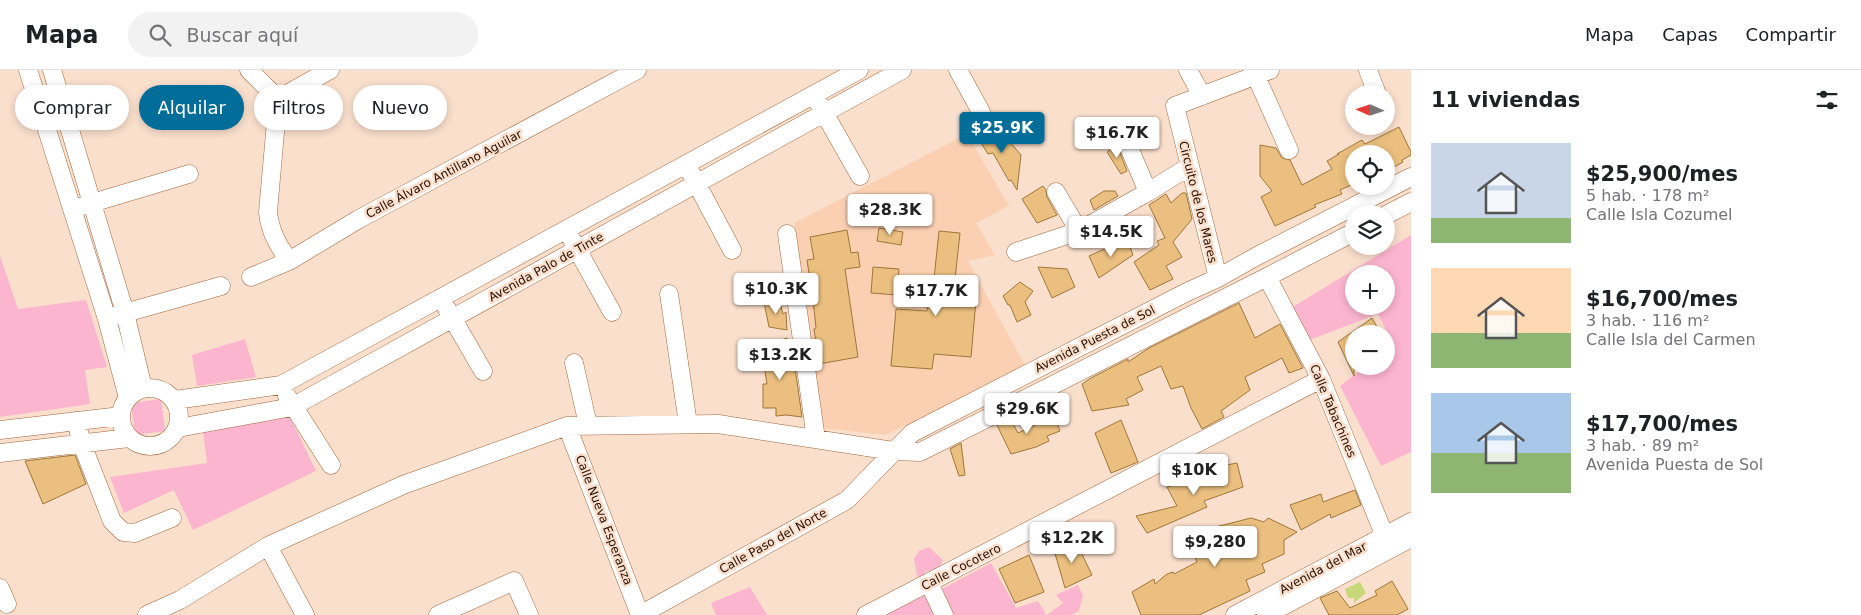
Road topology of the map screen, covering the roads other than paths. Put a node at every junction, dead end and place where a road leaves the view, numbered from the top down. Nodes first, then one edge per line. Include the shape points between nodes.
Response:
1 (28, 70) edge
2 (52, 70) edge
3 (249, 70) edge
4 (330, 70) edge
5 (637, 70) edge
6 (859, 70) edge
7 (902, 70) edge
8 (958, 70) edge
9 (1188, 70) edge
10 (1368, 70) edge
11 (1263, 73) edge
12 (264, 85) edge
13 (303, 85) edge
14 (1374, 85) edge
15 (814, 95) junction
16 (1202, 96) junction
17 (981, 112) dead end
18 (825, 113) junction
19 (275, 130) edge
20 (1122, 131) dead end
21 (1289, 150) dead end
22 (686, 164) junction
23 (1190, 166) junction
24 (189, 174) dead end
25 (860, 176) dead end
26 (1411, 177) edge
27 (697, 183) junction
28 (1056, 192) dead end
29 (1148, 192) junction
30 (1411, 202) edge
31 (92, 203) junction
32 (72, 209) junction
33 (1395, 210) edge
34 (566, 230) junction
35 (1079, 231) junction
36 (787, 234) dead end
37 (1345, 237) edge
38 (577, 250) junction
39 (732, 250) dead end
40 (1016, 252) dead end
41 (288, 261) junction
42 (251, 277) dead end
43 (1267, 277) junction
44 (1218, 278) junction
45 (222, 286) dead end
46 (1187, 292) junction
47 (669, 294) dead end
48 (440, 299) junction
49 (612, 312) dead end
50 (1196, 312) junction
51 (124, 313) junction
52 (452, 318) junction
53 (106, 319) junction
54 (1094, 340) junction
55 (1104, 358) junction
56 (574, 363) dead end
57 (483, 371) dead end
58 (1321, 379) junction
59 (281, 384) junction
60 (144, 388) junction
61 (987, 395) junction
62 (128, 398) junction
63 (175, 400) junction
64 (292, 407) junction
65 (996, 413) junction
66 (121, 416) junction
67 (76, 421) junction
68 (688, 424) junction
69 (588, 425) junction
70 (567, 426) junction
71 (178, 428) junction
72 (0, 430) edge
73 (129, 438) junction
74 (816, 439) junction
75 (82, 444) junction
76 (893, 451) junction
77 (0, 454) edge
78 (331, 466) dead end
79 (172, 518) dead end
80 (1411, 522) edge
81 (1411, 538) edge
82 (1387, 542) junction
83 (268, 546) junction
84 (929, 584) junction
85 (147, 615) edge
86 (305, 615) edge
87 (438, 615) edge
88 (529, 615) edge
89 (640, 615) edge
90 (866, 615) edge
91 (944, 615) edge
92 (1235, 615) edge
93 (1266, 615) edge

1 - 32 street
2 - 31 street
3 - 12 street
4 - 13 street
5 - 41 street, Calle Álvaro Antillano Aguilar via 359,219
6 - 15 street, Avenida Palo de Tinte
7 - 18 street, Avenida Palo de Tinte
8 - 17 street
9 - 16 street
10 - 14 street
11 - 16 street, Circuito de los Mares
11 - 21 street
15 - 18 street
15 - 22 street, Avenida Palo de Tinte
16 - 23 street, Circuito de los Mares via 1176,106
18 - 25 street
18 - 27 street, Avenida Palo de Tinte
19 - 41 street via 269,226
20 - 29 street
22 - 27 street
22 - 34 street, Avenida Palo de Tinte
23 - 29 street
23 - 44 street, Circuito de los Mares
24 - 31 street
26 - 44 street, Avenida Puesta de Sol
27 - 38 street, Avenida Palo de Tinte
27 - 39 street
28 - 35 street
29 - 35 street
30 - 33 street
31 - 32 street
31 - 51 street
32 - 53 street
34 - 38 street
34 - 48 street, Avenida Palo de Tinte
35 - 40 street
36 - 74 street
37 - 43 street, Avenida Puesta de Sol
38 - 49 street
38 - 52 street, Avenida Palo de Tinte
41 - 42 street, Calle Álvaro Antillano Aguilar
43 - 50 street, Avenida Puesta de Sol
43 - 58 street, Calle Tabachines
44 - 46 street, Avenida Puesta de Sol
45 - 51 street
46 - 50 street
46 - 54 street, Avenida Puesta de Sol
47 - 68 street
48 - 52 street
48 - 59 street, Avenida Palo de Tinte
50 - 55 street, Avenida Puesta de Sol
51 - 53 street
51 - 60 street
52 - 57 street
52 - 64 street, Avenida Palo de Tinte
53 - 62 street
54 - 55 street
54 - 61 street, Avenida Puesta de Sol
55 - 65 street, Avenida Puesta de Sol
56 - 69 street
58 - 82 street, Calle Tabachines
58 - 84 street, Calle Cocotero
59 - 63 street, Avenida Palo de Tinte
59 - 64 street
60 - 62 street
60 - 63 street via 166,392
61 - 65 street
61 - 76 street, Avenida Puesta de Sol via 912,433
62 - 66 street via 122,406
63 - 71 street
64 - 71 street, Avenida Palo de Tinte
64 - 78 street
65 - 76 street, Avenida Puesta de Sol via 920,452
66 - 67 street
66 - 73 street
67 - 72 street
67 - 75 street
68 - 69 street
68 - 74 street via 718,424
69 - 70 street
70 - 83 street via 403,485
70 - 89 street, Calle Nueva Esperanza
71 - 73 street via 165,443 156,446 137,444
73 - 75 street
74 - 76 street
75 - 77 street
75 - 79 street via 112,521 123,532 135,533
76 - 89 street, Calle Paso del Norte via 847,500
80 - 82 street, Avenida del Mar
81 - 82 street, Avenida del Mar
82 - 92 street, Avenida del Mar
82 - 93 street, Avenida del Mar
83 - 85 street via 180,600
83 - 86 street
84 - 90 street, Calle Cocotero
84 - 91 street
87 - 88 street via 514,580

